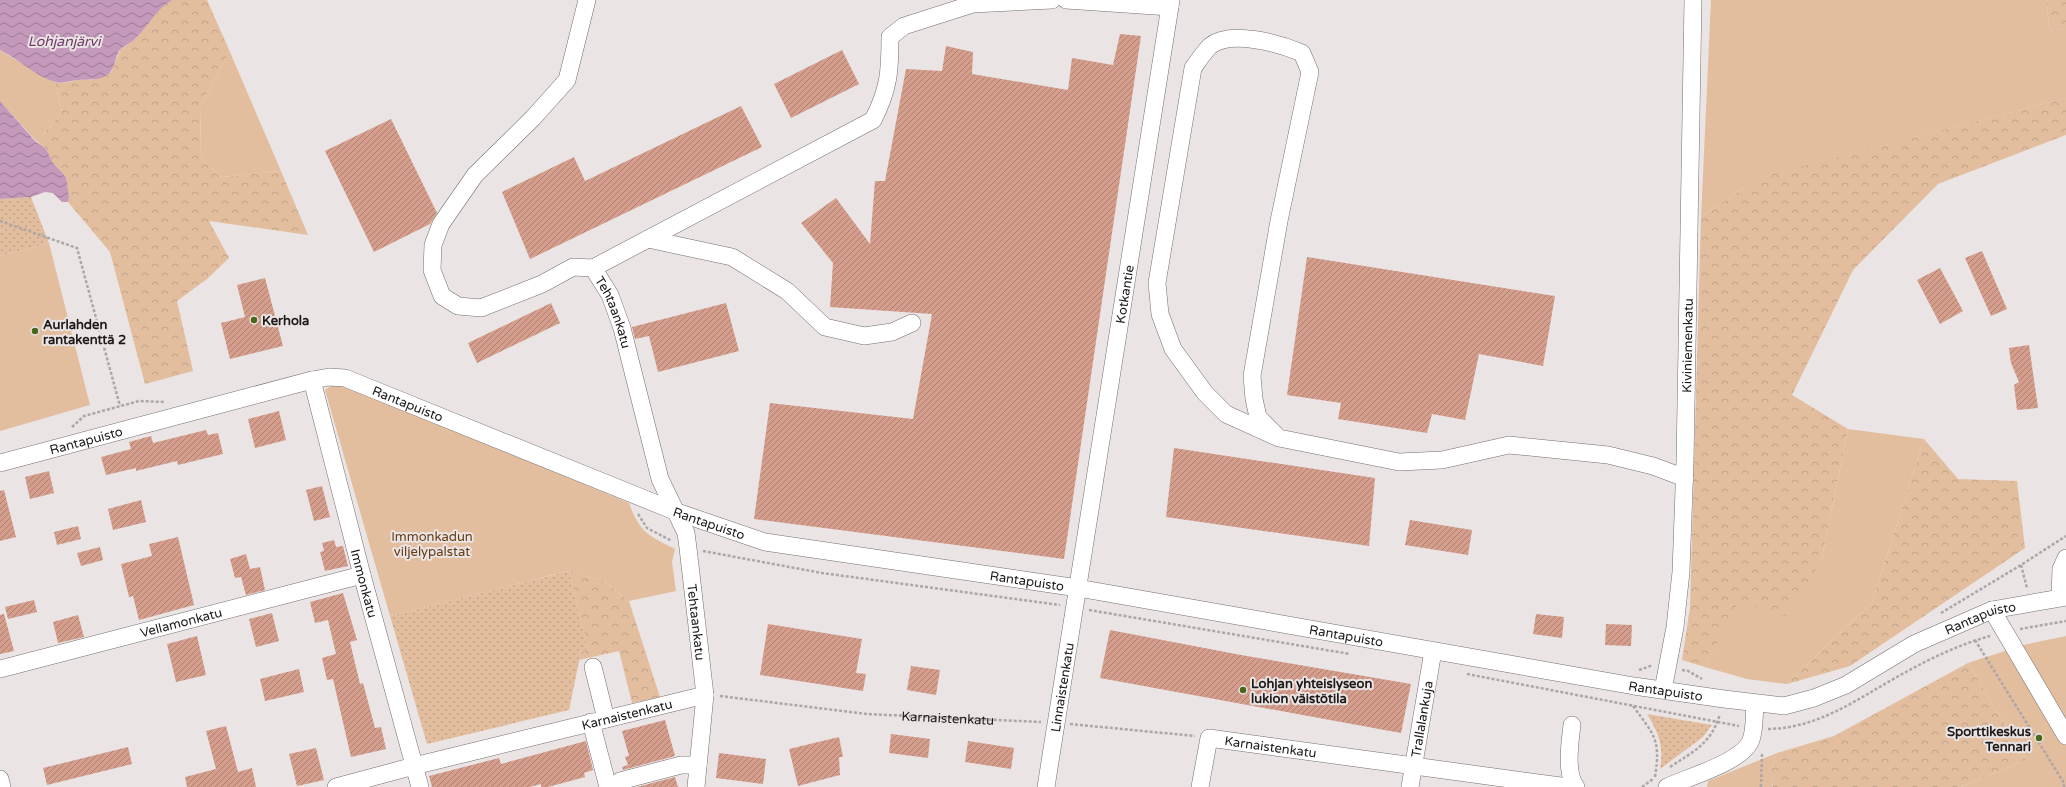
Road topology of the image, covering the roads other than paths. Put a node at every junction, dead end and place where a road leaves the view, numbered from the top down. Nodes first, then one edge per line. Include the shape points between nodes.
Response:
1 (587, 0) edge
2 (1052, 0) edge
3 (1066, 0) edge
4 (1693, 0) edge
5 (1171, 4) edge
6 (648, 239) junction
7 (593, 268) junction
8 (912, 323) dead end
9 (312, 380) junction
10 (1279, 438) junction
11 (0, 463) edge
12 (1685, 478) junction
13 (677, 512) junction
14 (2066, 558) edge
15 (362, 575) junction
16 (1078, 588) junction
17 (2063, 597) edge
18 (1992, 610) junction
19 (1433, 651) junction
20 (593, 667) dead end
21 (0, 669) edge
22 (1663, 690) junction
23 (705, 695) junction
24 (1755, 704) junction
25 (599, 720) junction
26 (1572, 725) dead end
27 (2066, 736) edge
28 (698, 765) junction
29 (1412, 765) junction
30 (414, 766) junction
31 (0, 779) edge
32 (1661, 780) edge
33 (614, 784) edge
34 (2, 787) edge
35 (336, 787) edge
36 (420, 787) edge
37 (696, 787) edge
38 (1046, 787) edge
39 (1200, 787) edge
40 (1410, 787) edge
41 (1568, 787) edge
42 (1576, 787) edge

1 - 7 street, Tehtaankatu via 567,80 533,118 475,175 441,224 433,245 432,270 442,296 458,306 481,308 542,284 573,267
2 - 6 street via 973,4 904,26 890,37 890,71 884,99 873,120
3 - 5 street
4 - 12 street, Kiviniemenkatu
5 - 16 street, Kotkantie
6 - 7 street
6 - 8 street via 732,257 788,291 826,328 864,336 892,332
7 - 13 street, Tehtaankatu via 610,295 622,328 660,479 666,496
9 - 11 street, Rantapuisto
9 - 13 street, Rantapuisto via 345,378
9 - 15 street, Immonkatu
10 - 10 street via 1258,417 1252,376 1279,222 1310,72 1302,53 1282,45 1236,37 1211,46 1193,68 1157,283 1160,314 1173,349 1205,393 1226,414
10 - 12 street via 1398,462 1442,460 1509,445 1608,455 1653,466
12 - 22 street, Kiviniemenkatu via 1681,572 1675,627
13 - 16 street, Rantapuisto via 765,542
13 - 23 street, Tehtaankatu via 686,533
14 - 17 street via 2061,569
15 - 21 street, Vellamonkatu
15 - 30 street, Immonkatu
16 - 19 street, Rantapuisto
16 - 38 street, Linnaistenkatu
17 - 18 street, Rantapuisto
18 - 24 street, Rantapuisto via 1914,644 1846,685 1814,698 1784,706
18 - 27 street
19 - 22 street, Rantapuisto
19 - 29 street, Trallalankuja
20 - 25 street
22 - 24 street, Rantapuisto
23 - 25 street, Karnaistenkatu
23 - 28 street, Tehtaankatu
24 - 32 street via 1750,741 1736,758
25 - 30 street, Karnaistenkatu
25 - 33 street
26 - 42 street via 1569,761 1573,784
28 - 33 street via 681,765
28 - 37 street, Tehtaankatu
29 - 39 street, Karnaistenkatu via 1209,738
29 - 40 street, Trallalankuja
29 - 41 street, Karnaistenkatu
30 - 35 street, Karnaistenkatu
30 - 36 street, Immonkatu
31 - 34 street

